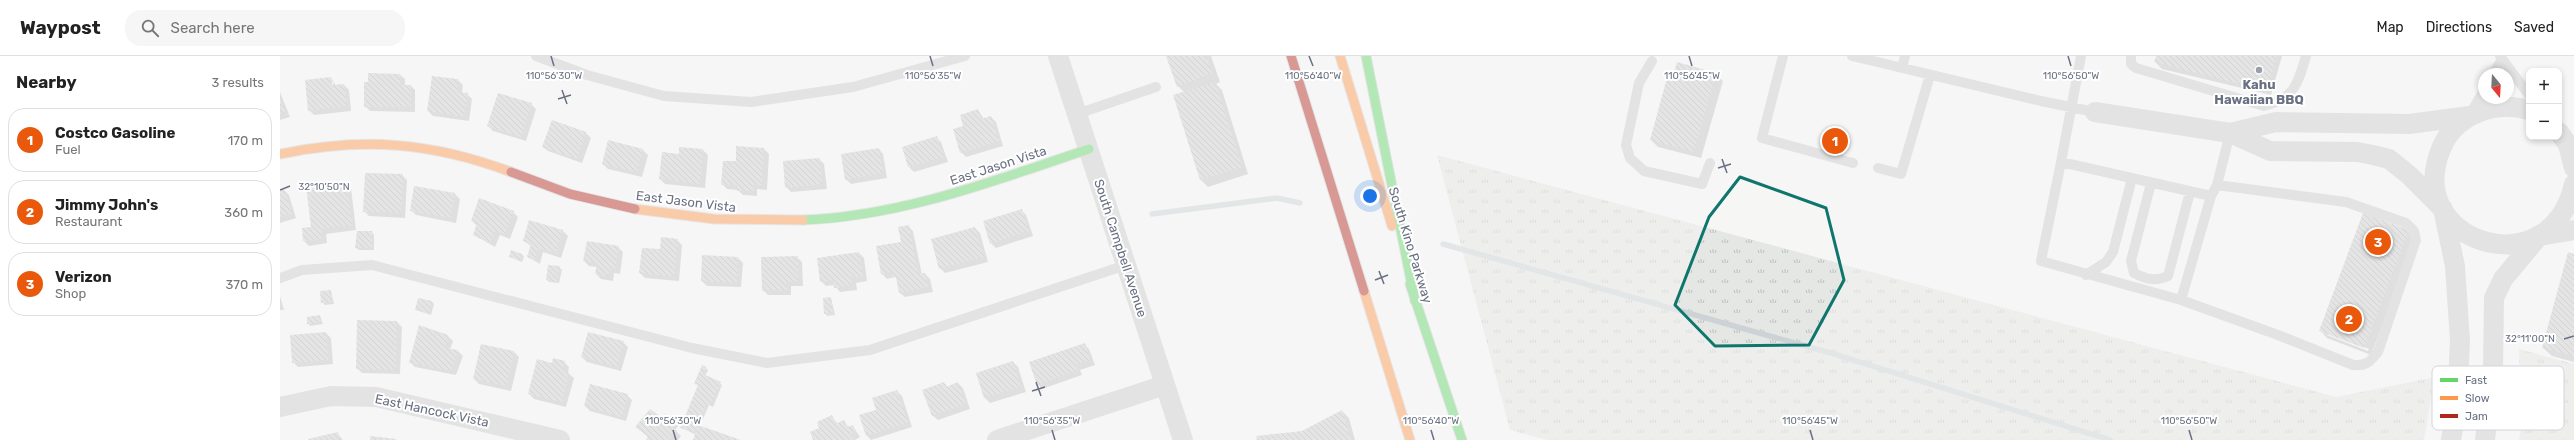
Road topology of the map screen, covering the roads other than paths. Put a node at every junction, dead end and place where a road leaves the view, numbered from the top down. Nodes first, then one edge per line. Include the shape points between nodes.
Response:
1 (536, 56) edge
2 (965, 56) edge
3 (1058, 56) edge
4 (1291, 56) edge
5 (1340, 56) edge
6 (1366, 56) edge
7 (1784, 56) edge
8 (1852, 56) edge
9 (1905, 56) edge
10 (2081, 56) edge
11 (2306, 56) edge
12 (2501, 58) edge
13 (2131, 60) edge
14 (1652, 61) dead end
15 (1902, 68) junction
16 (2497, 68) edge
17 (1930, 75) junction
18 (1156, 87) dead end
19 (2526, 91) edge
20 (2478, 101) edge
21 (2070, 108) junction
22 (2526, 110) edge
23 (2094, 112) joint
24 (1078, 114) junction
25 (2470, 116) junction
26 (2230, 133) junction
27 (2562, 138) edge
28 (1089, 149) junction
29 (280, 154) edge
30 (2573, 161) edge
31 (2061, 162) junction
32 (1710, 163) dead end
33 (1853, 163) dead end
34 (1878, 168) dead end
35 (2132, 178) junction
36 (2151, 183) junction
37 (2574, 184) edge
38 (2217, 185) junction
39 (2190, 192) junction
40 (2211, 196) junction
41 (2443, 209) junction
42 (2574, 230) edge
43 (2540, 236) junction
44 (1126, 265) junction
45 (2086, 275) junction
46 (280, 278) edge
47 (2145, 278) junction
48 (2142, 290) junction
49 (2181, 300) junction
50 (1415, 301) junction
51 (2459, 366) edge
52 (2493, 366) edge
53 (1165, 385) junction
54 (280, 407) edge
55 (2452, 430) edge
56 (2486, 430) edge
57 (560, 440) edge
58 (997, 440) edge
59 (1183, 440) edge
60 (1410, 440) edge
61 (1462, 440) edge
62 (2451, 440) edge
63 (2485, 440) edge

1 - 2 lane via 587,75 664,96 751,102 853,88
3 - 24 street, South Campbell Avenue
4 - 60 main road
5 - 50 main road, South Kino Parkway
6 - 50 main road
7 - 33 lane via 1762,138
8 - 15 lane
9 - 15 lane
10 - 21 lane
11 - 13 lane via 2299,80 2290,94 2279,103 2264,106 2136,68
12 - 16 lane
12 - 19 lane
14 - 32 lane via 1639,83 1626,145 1630,158 1644,171 1702,184
15 - 17 lane
17 - 21 lane
17 - 34 lane via 1901,174
18 - 24 lane
20 - 25 lane
21 - 23 lane
21 - 31 lane
22 - 25 street via 2498,106
23 - 26 street
24 - 28 street, South Campbell Avenue
25 - 26 street via 2409,124 2276,122
25 - 41 street via 2457,125 2440,150 2435,180
26 - 38 lane
26 - 41 street via 2270,150 2357,152 2389,159
27 - 30 street
28 - 29 main road, East Jason Vista via 909,205 837,216 772,221 691,218 604,203 562,192 473,160 412,145 347,142
28 - 44 street, South Campbell Avenue
31 - 35 lane
31 - 45 lane via 2041,261
35 - 36 lane
35 - 45 lane via 2114,252 2106,262
36 - 39 lane
36 - 47 lane via 2130,261 2134,273
37 - 43 street via 2566,208 2555,224
38 - 40 lane
38 - 49 lane via 2346,202 2406,222 2414,231 2416,240 2378,352 2363,366 2353,365
39 - 40 lane
39 - 47 lane via 2168,276 2158,280
40 - 49 lane
41 - 43 street via 2454,224 2486,243 2522,243
41 - 51 street via 2455,266 2460,318
42 - 43 street
43 - 52 street via 2503,279 2494,298
44 - 46 lane via 870,350 767,363 692,348 372,265 302,270
44 - 53 street, South Campbell Avenue
45 - 48 lane
47 - 48 lane
48 - 49 lane
50 - 61 main road, South Kino Parkway
53 - 58 street
53 - 59 street, South Campbell Avenue
54 - 57 street, East Hancock Vista via 331,396 376,397
55 - 62 street
56 - 63 street

